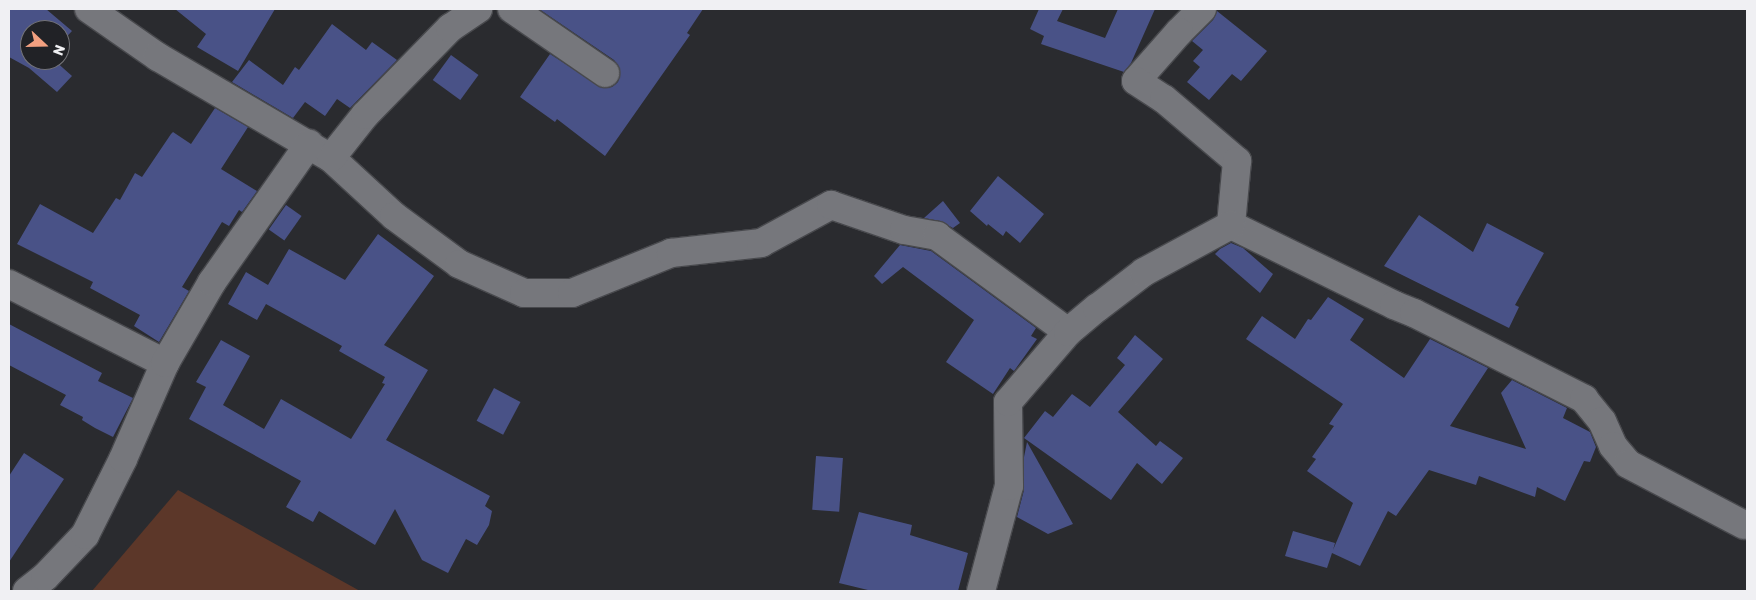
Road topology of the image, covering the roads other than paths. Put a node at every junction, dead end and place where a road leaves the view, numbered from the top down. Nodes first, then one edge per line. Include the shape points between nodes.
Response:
1 (89, 9) edge
2 (478, 9) edge
3 (512, 9) edge
4 (1202, 9) edge
5 (604, 73) dead end
6 (320, 151) junction
7 (1231, 225) junction
8 (9, 284) edge
9 (1068, 332) junction
10 (164, 363) junction
11 (1744, 525) dead end
12 (27, 591) edge
13 (982, 591) edge

1 - 6 street via 158,57
2 - 6 street via 450,28 364,115
3 - 5 street
4 - 7 street via 1136,81 1164,99 1237,161
6 - 9 street via 394,216 459,264 524,293 572,293 671,253 761,243 831,205 904,230 937,236
6 - 10 street via 212,282
7 - 9 street via 1144,272
7 - 11 street via 1584,400 1602,421 1613,446 1628,464
8 - 10 street
9 - 13 street via 1008,402 1009,486
10 - 12 street via 123,458 85,534 45,577

